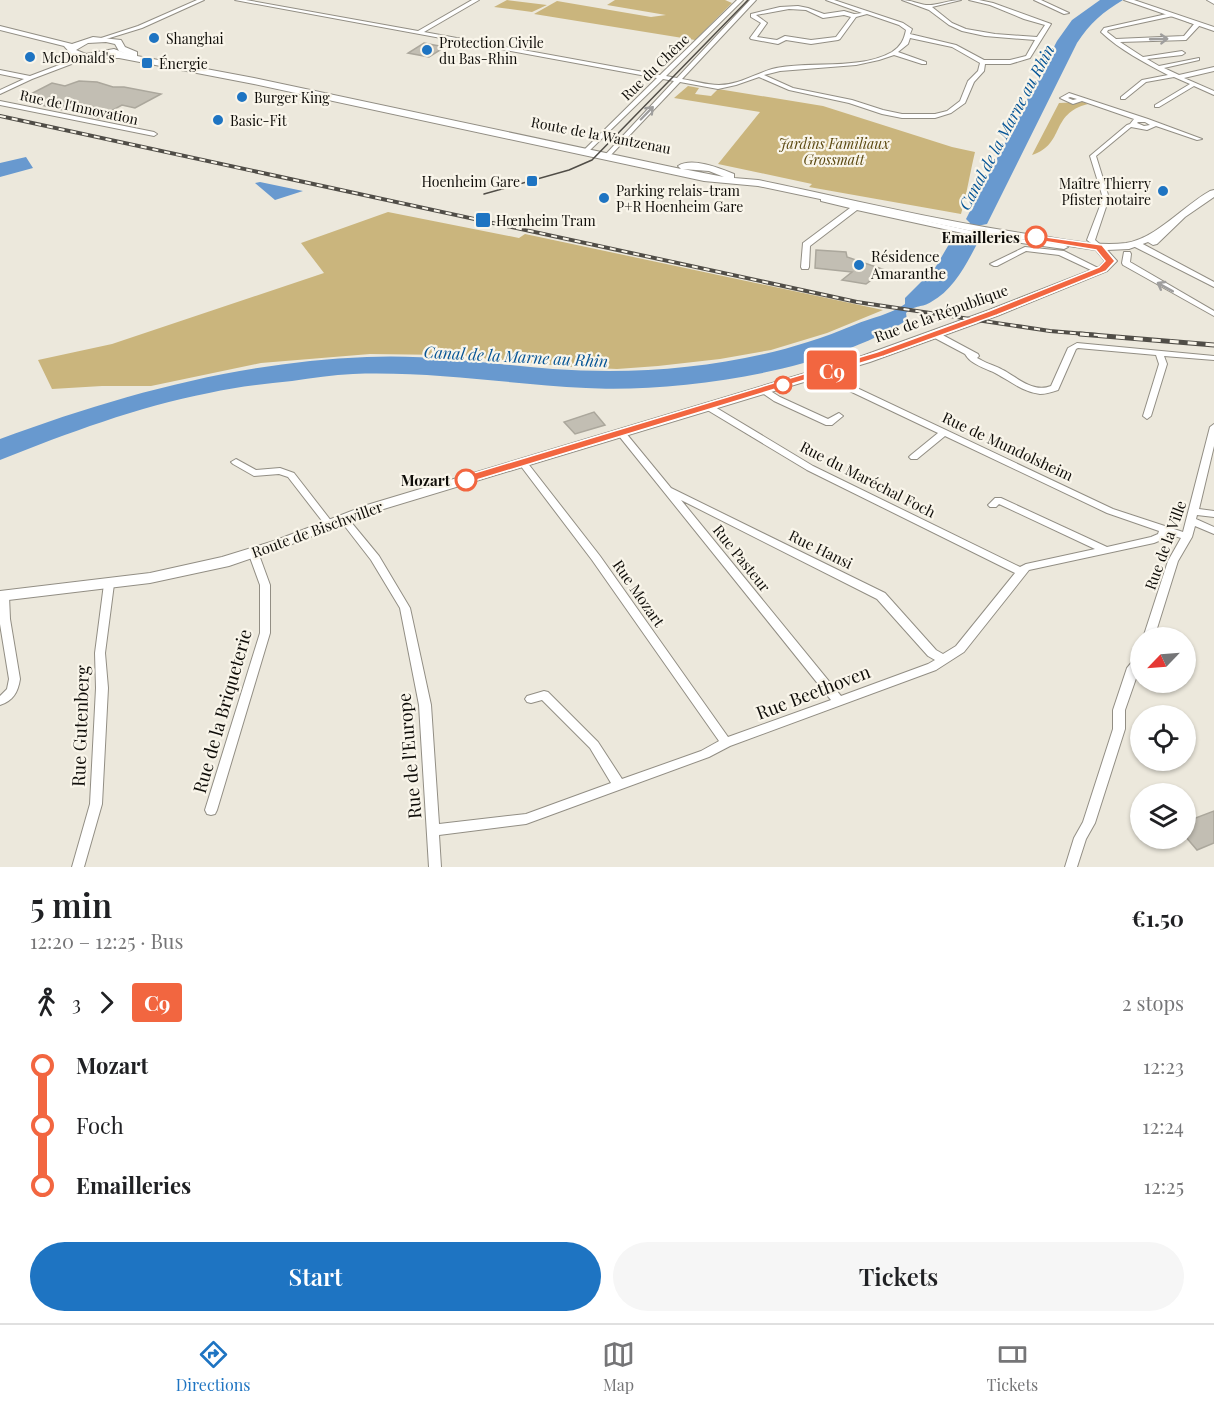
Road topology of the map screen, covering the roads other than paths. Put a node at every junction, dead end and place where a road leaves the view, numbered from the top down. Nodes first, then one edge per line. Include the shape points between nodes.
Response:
1 (201, 0) edge
2 (238, 0) edge
3 (476, 0) edge
4 (740, 0) edge
5 (753, 0) edge
6 (829, 0) edge
7 (905, 0) edge
8 (958, 0) edge
9 (972, 0) edge
10 (1037, 0) edge
11 (1127, 0) edge
12 (927, 7) junction
13 (1155, 7) dead end
14 (869, 13) junction
15 (1066, 14) dead end
16 (1171, 15) junction
17 (854, 16) junction
18 (1198, 24) junction
19 (140, 27) junction
20 (0, 28) edge
21 (1214, 28) edge
22 (419, 33) junction
23 (27, 34) junction
24 (910, 36) junction
25 (101, 39) junction
26 (1038, 39) junction
27 (1114, 41) junction
28 (82, 42) junction
29 (119, 45) junction
30 (72, 50) junction
31 (1182, 53) dead end
32 (105, 54) junction
33 (895, 54) junction
34 (88, 56) junction
35 (1144, 58) junction
36 (1197, 59) dead end
37 (982, 62) junction
38 (924, 63) dead end
39 (180, 66) junction
40 (1160, 67) junction
41 (1214, 69) edge
42 (45, 71) junction
43 (0, 72) edge
44 (758, 75) junction
45 (1177, 76) junction
46 (30, 78) junction
47 (662, 78) junction
48 (678, 81) junction
49 (1194, 84) junction
50 (828, 87) dead end
51 (0, 92) edge
52 (1214, 93) edge
53 (822, 95) junction
54 (1124, 98) dead end
55 (1081, 99) dead end
56 (0, 103) edge
57 (1156, 106) dead end
58 (1143, 120) junction
59 (1153, 123) junction
60 (1134, 125) junction
61 (154, 134) dead end
62 (1199, 139) dead end
63 (588, 149) junction
64 (609, 153) junction
65 (758, 183) junction
66 (1214, 193) edge
67 (856, 207) junction
68 (952, 227) junction
69 (987, 233) junction
70 (1140, 246) junction
71 (1099, 251) junction
72 (1127, 254) junction
73 (994, 264) dead end
74 (806, 267) dead end
75 (1094, 270) junction
76 (1214, 285) edge
77 (1214, 314) edge
78 (934, 334) junction
79 (1159, 353) junction
80 (1214, 358) edge
81 (821, 374) junction
82 (764, 390) junction
83 (706, 406) junction
84 (839, 416) dead end
85 (1147, 416) dead end
86 (1214, 427) edge
87 (945, 432) junction
88 (622, 434) junction
89 (914, 457) dead end
90 (236, 462) dead end
91 (523, 463) junction
92 (668, 490) junction
93 (993, 505) dead end
94 (1213, 514) edge
95 (1193, 516) junction
96 (336, 521) junction
97 (1164, 529) junction
98 (1213, 530) edge
99 (1187, 537) junction
100 (1106, 550) junction
101 (254, 552) junction
102 (1021, 572) junction
103 (109, 584) junction
104 (2, 596) edge
105 (1152, 627) edge
106 (943, 659) junction
107 (1130, 677) edge
108 (531, 699) dead end
109 (0, 701) edge
110 (839, 701) junction
111 (726, 743) junction
112 (618, 784) junction
113 (211, 810) dead end
114 (434, 830) junction
115 (78, 867) edge
116 (435, 867) edge
117 (1071, 867) edge

1 - 19 street
2 - 22 street
3 - 22 street
4 - 47 street, Rue du Chêne
5 - 48 street, Rue du Chêne
6 - 14 street
7 - 12 street
8 - 12 street
9 - 26 street via 1047,23
10 - 15 street
11 - 16 street
12 - 26 street via 952,25 977,34
13 - 18 street
14 - 17 street
14 - 24 street via 902,24 909,29
16 - 18 street
16 - 27 street via 1106,29 1104,32
17 - 17 street via 823,16 803,7 754,14 764,23 753,38 778,42 838,38
18 - 21 street
27 -> 18 street via 1183,39
19 - 25 street
19 - 29 street
20 - 23 main road
22 - 47 street
23 - 28 main road
23 - 30 main road via 67,44
24 - 33 street
24 - 37 street via 954,46
25 - 28 main road, Route de la Wantzenau
25 - 29 main road, Route de la Wantzenau
26 - 37 street via 1028,57 1021,61
27 - 35 street
28 - 30 main road
29 - 32 main road
29 - 39 main road, Route de la Wantzenau via 129,53
30 - 34 main road
30 - 42 street
31 - 35 street
32 - 34 main road
32 - 39 main road, Route de la Wantzenau
33 - 38 street
33 - 44 street
34 - 42 street
35 - 40 street
36 - 40 street
37 - 53 street via 963,102 935,116 902,116
39 - 63 main road, Route de la Wantzenau
40 - 45 street
41 - 45 street
42 - 46 street
43 - 46 street
44 - 48 street via 718,87
44 - 53 street via 791,89
45 - 49 street
45 - 54 street via 1144,81
46 - 51 street, Rue de l'Innovation
47 - 48 street
47 - 63 street, Rue du Chêne
64 -> 48 street, Rue du Chêne
49 - 52 street
49 - 57 street
50 - 53 street
55 - 58 street
56 - 61 street, Rue de l'Innovation
58 - 59 street
58 - 60 street via 1134,121
59 - 60 street via 1146,128
59 - 62 street
60 - 71 street via 1093,156 1106,198 1091,240
63 - 64 main road, Route de la Wantzenau
64 - 65 main road, Route de la Wantzenau via 696,171 700,178 718,176
65 - 67 street, Route de la Wantzenau
65 - 68 main road, Route de la Wantzenau
66 - 70 main road
67 - 68 street, Route de la Wantzenau
67 - 74 street via 806,245
68 - 69 main road, Route de la Wantzenau
69 - 71 main road, Route de la Wantzenau
69 - 71 main road, Route de la Wantzenau
70 - 71 main road
70 - 72 main road
70 - 76 street
71 - 72 main road
71 - 75 main road
77 -> 72 street via 1126,263
73 - 75 street via 1025,249 1061,254
75 - 78 main road, Rue de la République
78 - 79 street via 977,362 1043,392 1055,388 1072,348 1077,345
78 - 81 main road, Rue de la République
79 - 80 street
79 - 85 street via 1163,364
81 - 82 main road, Rue de la République
81 - 87 street, Rue de Mundolsheim
82 - 83 main road, Route de Bischwiller
82 - 84 street via 829,423
83 - 88 main road, Route de Bischwiller
83 - 102 street, Rue du Maréchal Foch via 810,468
86 - 95 street, Rue de la Ville
87 - 89 street
87 - 97 street, Rue de Mundolsheim via 1110,511
88 - 91 main road, Route de Bischwiller
88 - 92 street, Rue Pasteur
90 - 96 street, Rue de l'Europe via 254,473 280,471 291,475
91 - 96 main road, Route de Bischwiller
91 - 111 street, Rue Mozart via 596,558
92 - 106 street, Rue Hansi via 881,596
92 - 110 street, Rue Pasteur
93 - 100 street via 998,500
94 - 95 street
94 - 98 street
95 - 98 street
95 - 99 street, Rue de la Ville
96 - 101 main road, Route de Bischwiller
96 - 114 street, Rue de l'Europe via 375,558 405,608 425,705
97 - 99 street, Rue de Mundolsheim
97 - 100 street via 1162,536 1154,540
99 - 105 street, Rue de la Ville via 1173,561
100 - 102 street via 1026,567
101 - 103 main road, Route de Bischwiller via 192,570
101 - 113 street, Rue de la Briqueterie via 265,585 265,633
102 - 106 street, Rue Beethoven via 960,649
103 - 104 main road, Route de Bischwiller
103 - 115 street, Rue Gutenberg via 100,653 96,804
104 - 109 street via 14,680 12,692
106 - 110 street, Rue Beethoven via 932,667
107 - 117 street via 1119,710 1119,729
108 - 112 street via 544,695 594,745
110 - 111 street, Rue Beethoven
111 - 112 street, Rue Beethoven
112 - 114 street, Rue Beethoven via 526,819
114 - 116 street, Rue de l'Europe

